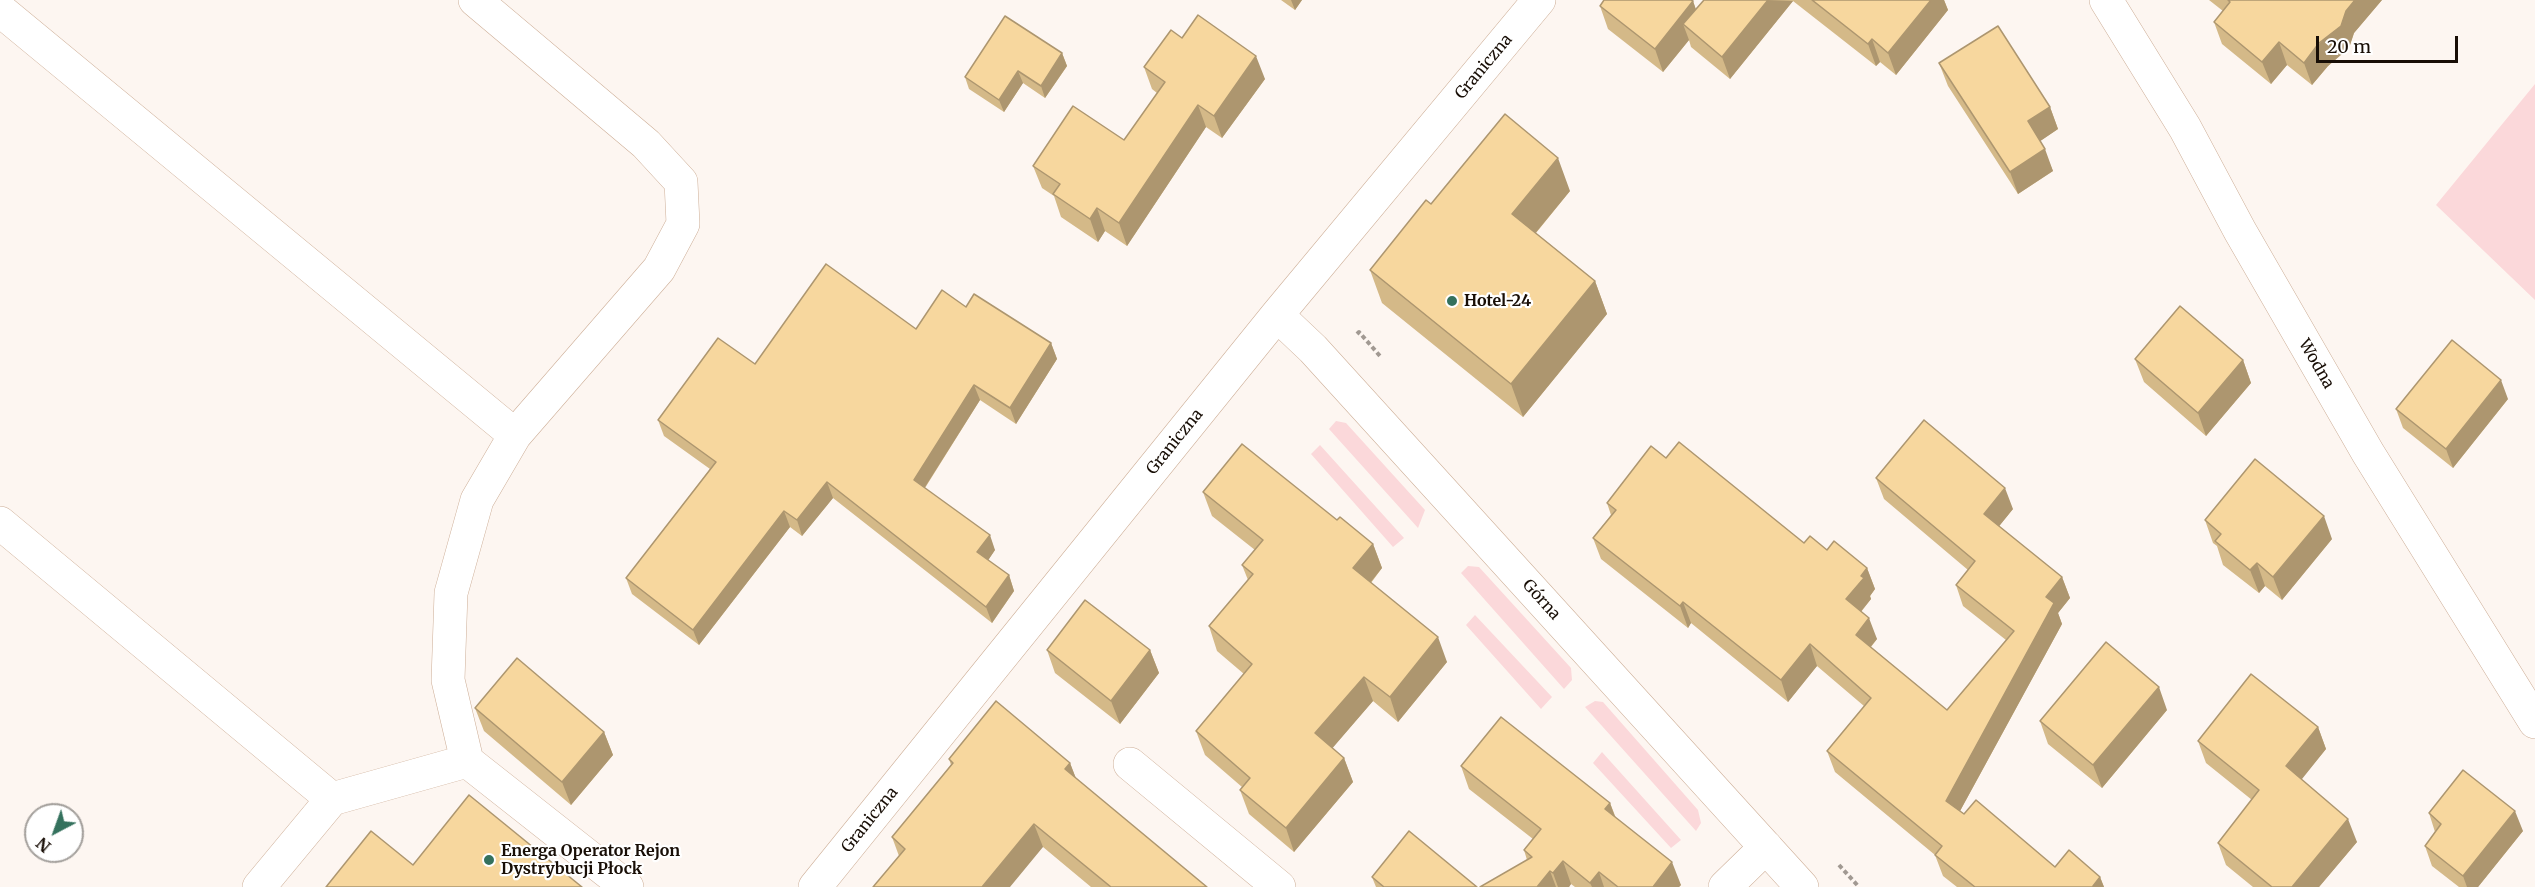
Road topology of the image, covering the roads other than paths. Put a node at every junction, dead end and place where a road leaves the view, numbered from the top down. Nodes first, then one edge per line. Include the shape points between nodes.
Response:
1 (475, 0) edge
2 (1539, 0) edge
3 (2106, 0) edge
4 (0, 10) edge
5 (1277, 315) junction
6 (515, 435) junction
7 (0, 524) edge
8 (2535, 722) edge
9 (467, 761) junction
10 (1130, 764) dead end
11 (332, 799) junction
12 (1766, 847) junction
13 (260, 887) edge
14 (627, 887) edge
15 (815, 887) edge
16 (1279, 887) edge
17 (1725, 887) edge
18 (1802, 887) edge

1 - 6 street via 646,144 681,182 683,224 659,269
2 - 5 street, Graniczna
3 - 8 street, Wodna via 2185,128 2368,453
4 - 6 street
5 - 12 street, Górna via 1313,349
5 - 15 street, Graniczna
6 - 9 street via 477,500 451,593 448,680
7 - 11 street
9 - 11 street
9 - 14 street
10 - 16 street
11 - 13 street
12 - 17 street
12 - 18 street, Górna

